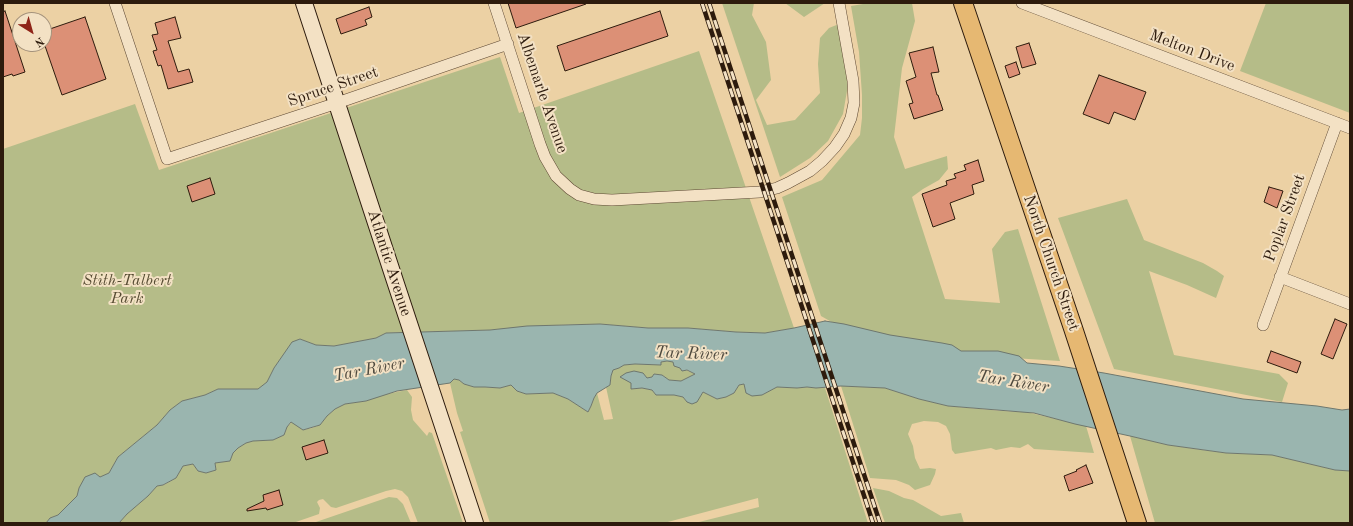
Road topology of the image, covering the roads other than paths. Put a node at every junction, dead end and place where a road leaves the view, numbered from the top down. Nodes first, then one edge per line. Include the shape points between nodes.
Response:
1 (115, 3) edge
2 (304, 3) edge
3 (494, 3) edge
4 (839, 3) edge
5 (964, 3) edge
6 (1022, 3) edge
7 (508, 44) junction
8 (337, 103) junction
9 (1337, 123) junction
10 (1350, 128) edge
11 (1280, 277) junction
12 (1350, 304) edge
13 (1263, 325) dead end
14 (475, 523) edge
15 (1137, 523) edge

1 - 8 street, Spruce Street via 167,159
2 - 8 main road, Atlantic Avenue
3 - 7 street, Albemarle Avenue
4 - 7 street, Albemarle Avenue via 852,81 854,103 851,118 835,147 810,171 777,188 760,192 612,200 579,195 556,176 545,157
5 - 15 main road, North Church Street
6 - 9 street, Melton Drive
7 - 8 street, Spruce Street
8 - 14 main road, Atlantic Avenue
9 - 10 street, Melton Drive
9 - 11 street, Poplar Street
11 - 12 street
11 - 13 street, Poplar Street

